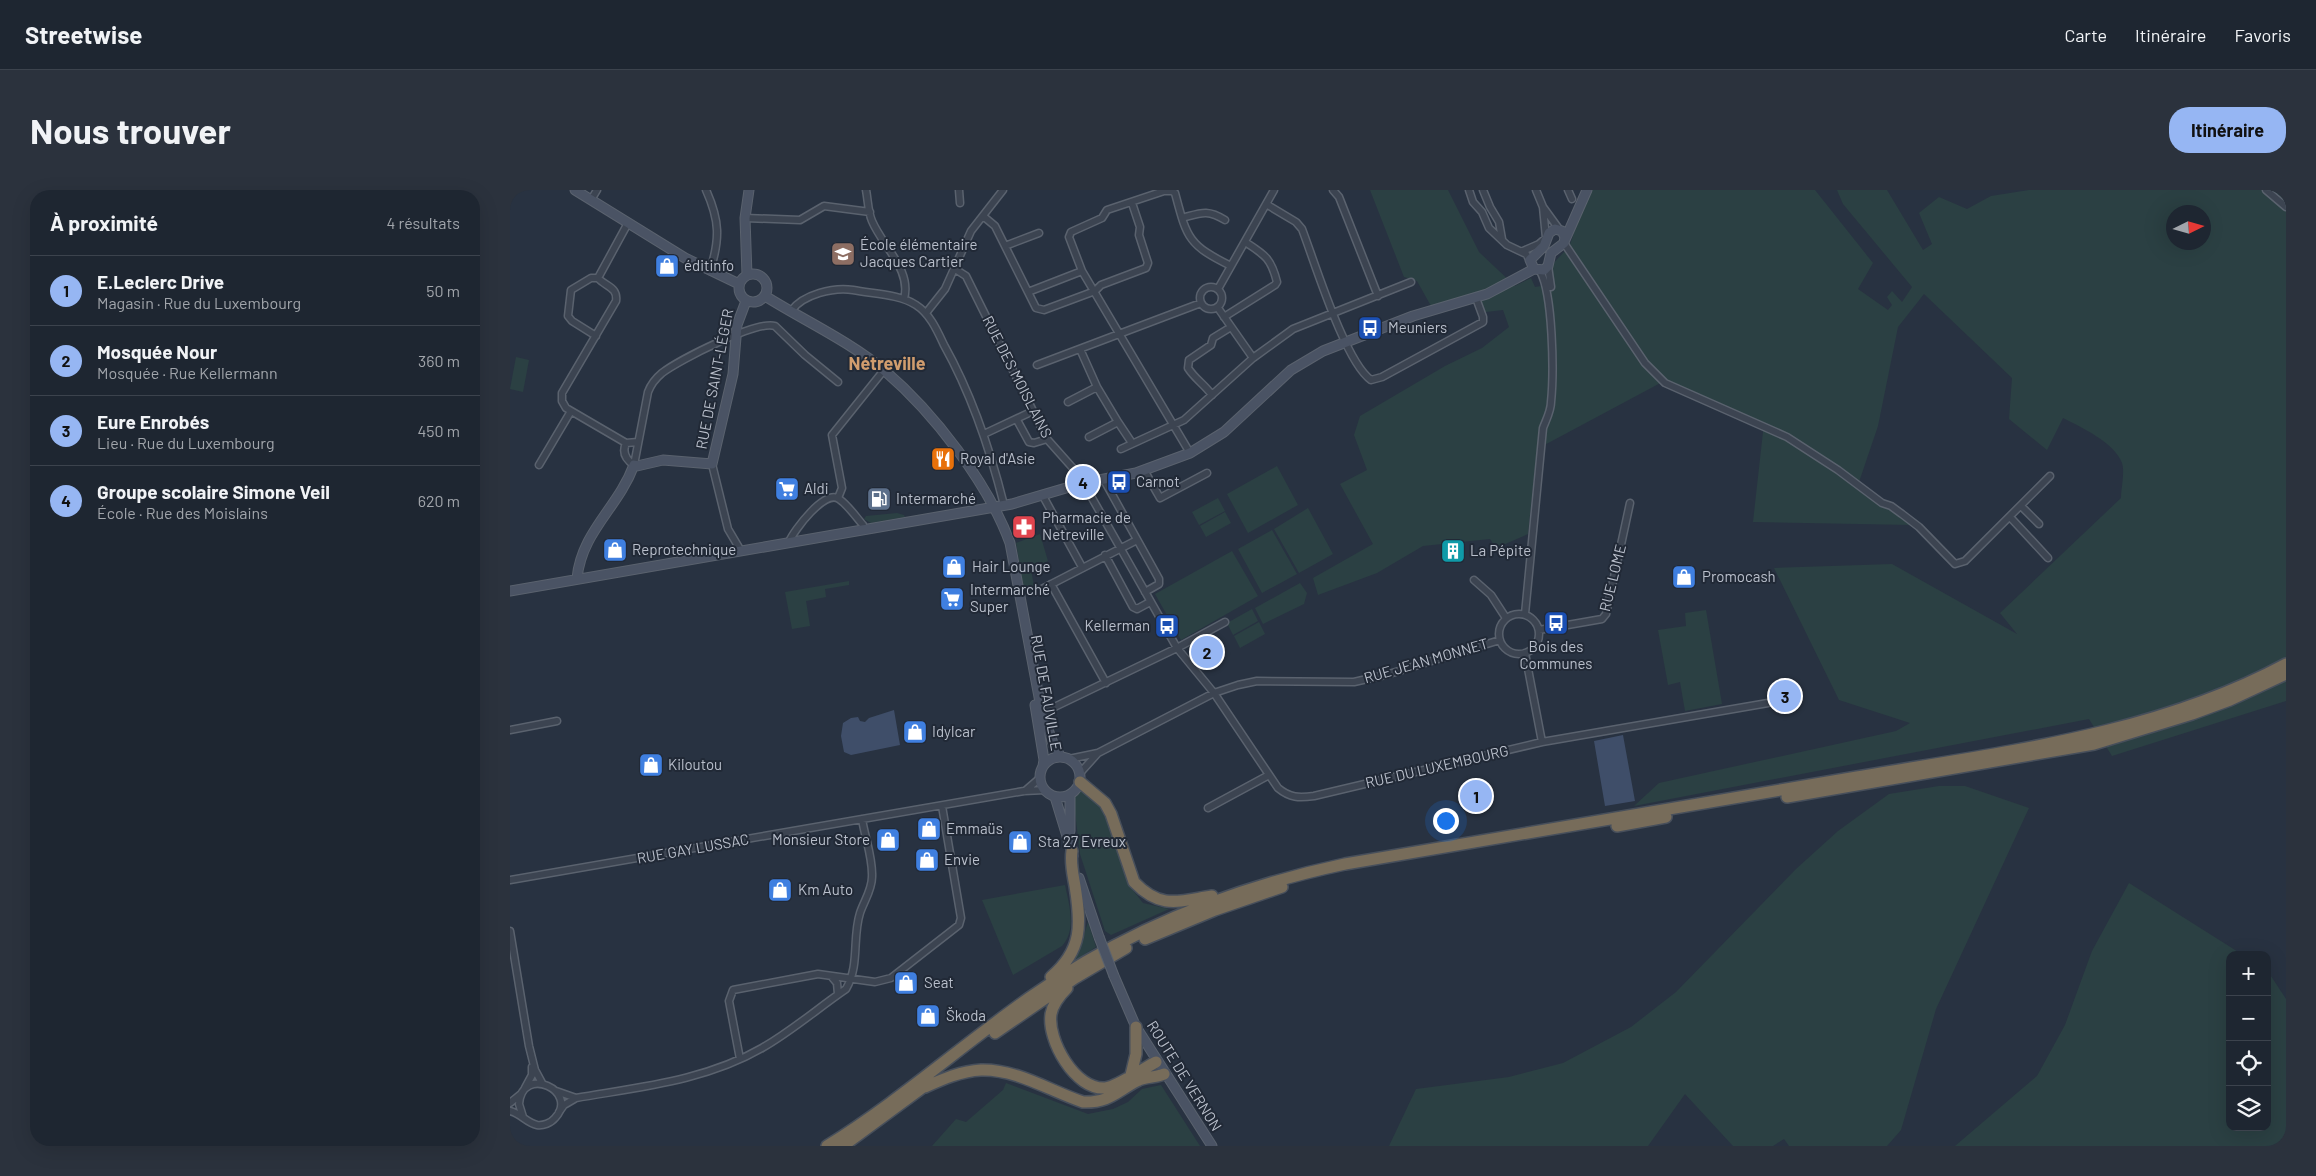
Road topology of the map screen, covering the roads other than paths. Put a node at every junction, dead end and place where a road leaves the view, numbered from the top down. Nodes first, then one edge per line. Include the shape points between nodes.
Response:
1 (575, 190) edge
2 (597, 190) edge
3 (706, 190) edge
4 (749, 190) edge
5 (866, 190) edge
6 (959, 190) edge
7 (1274, 190) edge
8 (1333, 190) edge
9 (1469, 190) edge
10 (1483, 190) edge
11 (1536, 190) edge
12 (1568, 190) edge
13 (1587, 190) edge
14 (2266, 190) edge
15 (999, 192) edge
16 (1572, 199) dead end
17 (591, 200) junction
18 (960, 203) dead end
19 (1132, 203) junction
20 (1266, 204) junction
21 (1543, 207) junction
22 (2286, 207) edge
23 (870, 212) junction
24 (983, 216) junction
25 (1575, 216) junction
26 (1182, 218) junction
27 (1225, 220) dead end
28 (745, 223) junction
29 (628, 224) junction
30 (1559, 229) junction
31 (1039, 233) dead end
32 (1546, 238) junction
33 (1502, 239) junction
34 (1244, 242) junction
35 (1564, 243) junction
36 (1005, 246) junction
37 (1523, 251) junction
38 (1231, 266) junction
39 (1538, 266) junction
40 (955, 269) junction
41 (1082, 270) junction
42 (710, 271) junction
43 (757, 274) junction
44 (747, 275) junction
45 (598, 278) junction
46 (1411, 282) dead end
47 (739, 284) junction
48 (1218, 289) junction
49 (1095, 291) junction
50 (1028, 292) junction
51 (765, 296) junction
52 (1378, 296) junction
53 (1476, 298) junction
54 (904, 299) junction
55 (746, 301) junction
56 (1201, 303) junction
57 (1218, 308) junction
58 (791, 311) junction
59 (1334, 312) junction
60 (926, 313) junction
61 (1224, 317) junction
62 (1231, 327) junction
63 (1120, 334) junction
64 (596, 336) junction
65 (736, 336) junction
66 (1345, 342) junction
67 (1080, 349) junction
68 (1253, 358) junction
69 (1037, 365) dead end
70 (884, 370) junction
71 (838, 382) dead end
72 (1097, 387) junction
73 (1212, 395) junction
74 (1068, 402) dead end
75 (571, 411) junction
76 (1033, 411) junction
77 (1016, 420) junction
78 (1118, 422) junction
79 (1174, 426) junction
80 (984, 434) junction
81 (1089, 437) dead end
82 (1047, 439) junction
83 (638, 442) junction
84 (626, 443) junction
85 (1132, 443) junction
86 (1121, 449) dead end
87 (1190, 453) junction
88 (712, 464) junction
89 (539, 465) dead end
90 (634, 465) junction
91 (1144, 470) junction
92 (1207, 473) dead end
93 (2050, 476) dead end
94 (1104, 480) junction
95 (1083, 483) junction
96 (1043, 496) junction
97 (838, 498) junction
98 (1630, 503) dead end
99 (1004, 506) junction
100 (2021, 506) junction
101 (993, 507) junction
102 (2010, 517) junction
103 (2039, 524) dead end
104 (864, 530) junction
105 (1137, 540) junction
106 (789, 542) junction
107 (1120, 549) junction
108 (741, 550) junction
109 (1105, 555) junction
110 (2048, 558) dead end
111 (1082, 567) junction
112 (577, 578) junction
113 (1474, 580) dead end
114 (1051, 584) junction
115 (510, 591) edge
116 (1036, 592) dead end
117 (1145, 592) junction
118 (1150, 602) junction
119 (1524, 614) junction
120 (1506, 618) junction
121 (1226, 622) dead end
122 (1539, 630) junction
123 (1500, 640) junction
124 (1177, 648) junction
125 (1525, 653) junction
126 (2286, 664) edge
127 (2286, 674) edge
128 (1106, 683) junction
129 (1214, 693) junction
130 (1768, 703) dead end
131 (1042, 713) junction
132 (557, 721) dead end
133 (510, 730) edge
134 (1542, 742) junction
135 (1098, 754) junction
136 (1065, 758) junction
137 (1043, 766) junction
138 (1269, 775) junction
139 (1040, 778) junction
140 (1080, 778) junction
141 (1045, 790) junction
142 (1024, 791) junction
143 (1070, 795) junction
144 (1055, 797) junction
145 (942, 806) junction
146 (1208, 808) dead end
147 (862, 820) junction
148 (1072, 851) junction
149 (510, 880) edge
150 (1231, 895) junction
151 (510, 931) edge
152 (1096, 965) junction
153 (831, 976) junction
154 (851, 980) junction
155 (838, 994) junction
156 (1029, 998) junction
157 (1136, 1027) junction
158 (529, 1046) junction
159 (740, 1059) junction
160 (1156, 1062) junction
161 (1164, 1074) junction
162 (1132, 1075) junction
163 (542, 1083) junction
164 (924, 1087) junction
165 (523, 1091) junction
166 (556, 1091) junction
167 (576, 1098) junction
168 (510, 1103) edge
169 (510, 1111) edge
170 (559, 1112) junction
171 (523, 1117) junction
172 (827, 1146) edge
173 (843, 1146) edge
174 (1212, 1146) edge

1 - 17 street
2 - 17 street
3 - 42 street via 717,224 718,246
4 - 28 street
5 - 23 street
6 - 18 street
7 - 20 street
8 - 52 street via 1339,197
9 - 33 street via 1490,228
10 - 33 street via 1499,222
11 - 21 street
12 - 16 street
13 - 25 street
14 - 22 street
15 - 24 street
17 - 29 street
19 - 26 street via 1172,191
19 - 41 street via 1107,210 1102,218 1071,232 1069,237
19 - 49 street via 1148,263 1146,268 1101,285
20 - 34 street
20 - 59 street via 1302,229
21 - 30 street
21 - 32 street
23 - 28 street via 824,206 800,220
23 - 54 street via 872,222 906,279
24 - 36 street via 995,226
24 - 40 street via 971,232
25 - 30 street
25 - 35 street
26 - 27 street via 1206,211
26 - 38 street via 1189,238 1196,246
28 - 43 street
28 - 44 street
29 - 42 street
29 - 45 street
30 - 32 street via 1550,231
30 - 35 street via 1564,234
31 - 36 street
32 - 37 street
32 - 39 street
33 - 37 street via 1507,245
34 - 38 street
34 - 61 street via 1266,255 1277,282
35 - 39 street
35 - 102 street via 1645,363 1665,383 1787,437 1902,514 1955,564 1965,561
36 - 50 street
37 - 39 street
38 - 48 street
39 - 53 street via 1498,290
39 - 119 street via 1547,288 1550,313 1552,404 1543,428
40 - 60 street via 945,289
40 - 76 street, RUE DES MOISLAINS via 966,276
41 - 49 street
41 - 50 street
42 - 47 street
43 - 44 street
43 - 51 street via 768,286
44 - 47 street
45 - 64 street via 617,294
45 - 64 street via 590,278 571,290 568,316 572,322
46 - 52 street
47 - 55 street via 740,294
48 - 56 street via 1204,290 1200,296
48 - 57 street via 1223,298
49 - 50 street via 1040,310
49 - 63 street
51 - 55 street via 756,302
51 - 58 street, RUE DE FAUVILLE
52 - 59 street
53 - 66 street via 1413,316
53 - 66 street via 1483,322 1382,378 1371,380 1362,374
54 - 58 street via 840,288 797,303
54 - 60 street
55 - 65 street, RUE DE SAINT-LÉGER
56 - 57 street via 1208,310
56 - 63 street
57 - 61 street
58 - 70 street, RUE DE FAUVILLE
59 - 66 street
59 - 68 street via 1293,329
60 - 80 street via 958,371
61 - 62 street
62 - 68 street
62 - 73 street via 1189,360 1188,368
63 - 67 street
63 - 79 street
64 - 75 street via 562,393 564,405
65 - 71 street via 770,324 775,326
65 - 83 street via 694,354 656,379 648,392
65 - 88 street, RUE DE SAINT-LÉGER via 733,374
66 - 87 street via 1291,370 1224,432
67 - 69 street
67 - 72 street
68 - 73 street
70 - 97 street via 832,436 842,488
70 - 101 street, RUE DE FAUVILLE via 931,416
72 - 74 street
72 - 78 street
73 - 79 street
75 - 84 street
75 - 89 street
76 - 77 street
76 - 82 street, RUE DES MOISLAINS
77 - 80 street
77 - 82 street via 1029,442
78 - 81 street
78 - 85 street
79 - 85 street
79 - 87 street
80 - 99 street
82 - 95 street, RUE DES MOISLAINS
83 - 84 street
83 - 90 street
84 - 90 street via 626,458
85 - 86 street
87 - 91 street
88 - 90 street via 663,460
88 - 108 street via 728,529
90 - 112 street via 623,490 589,537 582,551
91 - 92 street via 1160,498
91 - 94 street
93 - 100 street
94 - 95 street
94 - 105 street
95 - 96 street
95 - 107 street, RUE DES MOISLAINS
96 - 99 street
96 - 111 street
97 - 104 street
97 - 106 street via 825,499 802,522
98 - 122 street, RUE LOME via 1602,620
99 - 101 street
100 - 102 street
100 - 103 street
101 - 104 street
101 - 131 street, RUE DE FAUVILLE via 1002,521 1015,565
101 - 137 street, RUE DE FAUVILLE via 1010,564
102 - 110 street
104 - 106 street
105 - 107 street
105 - 117 street via 1160,582
106 - 108 street
107 - 109 street
107 - 117 street, RUE DU LUXEMBOURG
108 - 112 street
109 - 111 street
109 - 118 street via 1133,607 1137,609
111 - 114 street
112 - 115 street
113 - 120 street via 1491,595
114 - 116 street
114 - 128 street
117 - 118 street, RUE DU LUXEMBOURG
118 - 124 street, RUE DU LUXEMBOURG
119 - 120 street
119 - 122 street via 1535,622
120 - 123 street via 1500,626
121 - 124 street
122 - 125 street via 1534,647
123 - 125 street via 1506,650
123 - 129 street, RUE JEAN MONNET via 1371,679 1354,682 1257,681
124 - 128 street
124 - 129 street, RUE DU LUXEMBOURG
125 - 134 street
126 - 150 highway via 2202,702 2102,732 1946,762 1345,864
127 - 152 highway via 2200,711 2094,744 1325,876 1215,910 1135,944
128 - 131 street
129 - 135 street, RUE JEAN MONNET
129 - 138 street, RUE DU LUXEMBOURG
130 - 134 street, RUE DU LUXEMBOURG
131 - 136 street, RUE DE FAUVILLE via 1054,746
132 - 133 street
134 - 138 street, RUE DU LUXEMBOURG via 1300,798 1287,795
135 - 136 street, RUE JEAN MONNET
135 - 140 street, RUE JEAN MONNET
136 - 137 street via 1051,759
136 - 140 street via 1074,762
137 - 139 street
138 - 146 street
139 - 141 street
139 - 142 street, RUE GAY LUSSAC
140 - 143 street
140 - 150 highway via 1105,803 1134,882 1149,896 1185,902
141 - 142 street, RUE GAY LUSSAC
141 - 144 street
142 - 145 street, RUE GAY LUSSAC
143 - 144 street
143 - 148 street
144 - 148 street
145 - 147 street, RUE GAY LUSSAC
145 - 154 street via 959,925 891,978 875,982
147 - 149 street, RUE GAY LUSSAC
147 - 154 street via 872,876 859,916
148 - 156 highway via 1079,913 1076,942 1062,967
148 - 157 street, ROUTE DE VERNON, bridge via 1082,892
150 - 156 highway via 1127,939
151 - 158 street
152 - 162 highway via 1057,998 1052,1013 1056,1040 1074,1074 1092,1086 1105,1088 1116,1085
152 - 164 highway via 1029,1008
153 - 154 street
153 - 155 street via 837,983
153 - 159 street via 818,974 733,990 729,1001
154 - 155 street
155 - 159 street via 776,1039
156 - 172 highway
157 - 160 street, ROUTE DE VERNON
157 - 162 highway
158 - 163 street
158 - 165 street via 532,1075
159 - 167 street via 675,1081
160 - 161 street, ROUTE DE VERNON
160 - 162 highway
161 - 164 highway via 1139,1080 1109,1099 1094,1102 1083,1102 1014,1075 992,1071 954,1075
161 - 174 street, ROUTE DE VERNON
163 - 165 street
163 - 166 street
164 - 173 highway
165 - 168 street
165 - 171 street via 519,1104
166 - 167 street
166 - 170 street via 561,1102
167 - 170 street
169 - 171 street
170 - 171 street via 544,1125 531,1123

